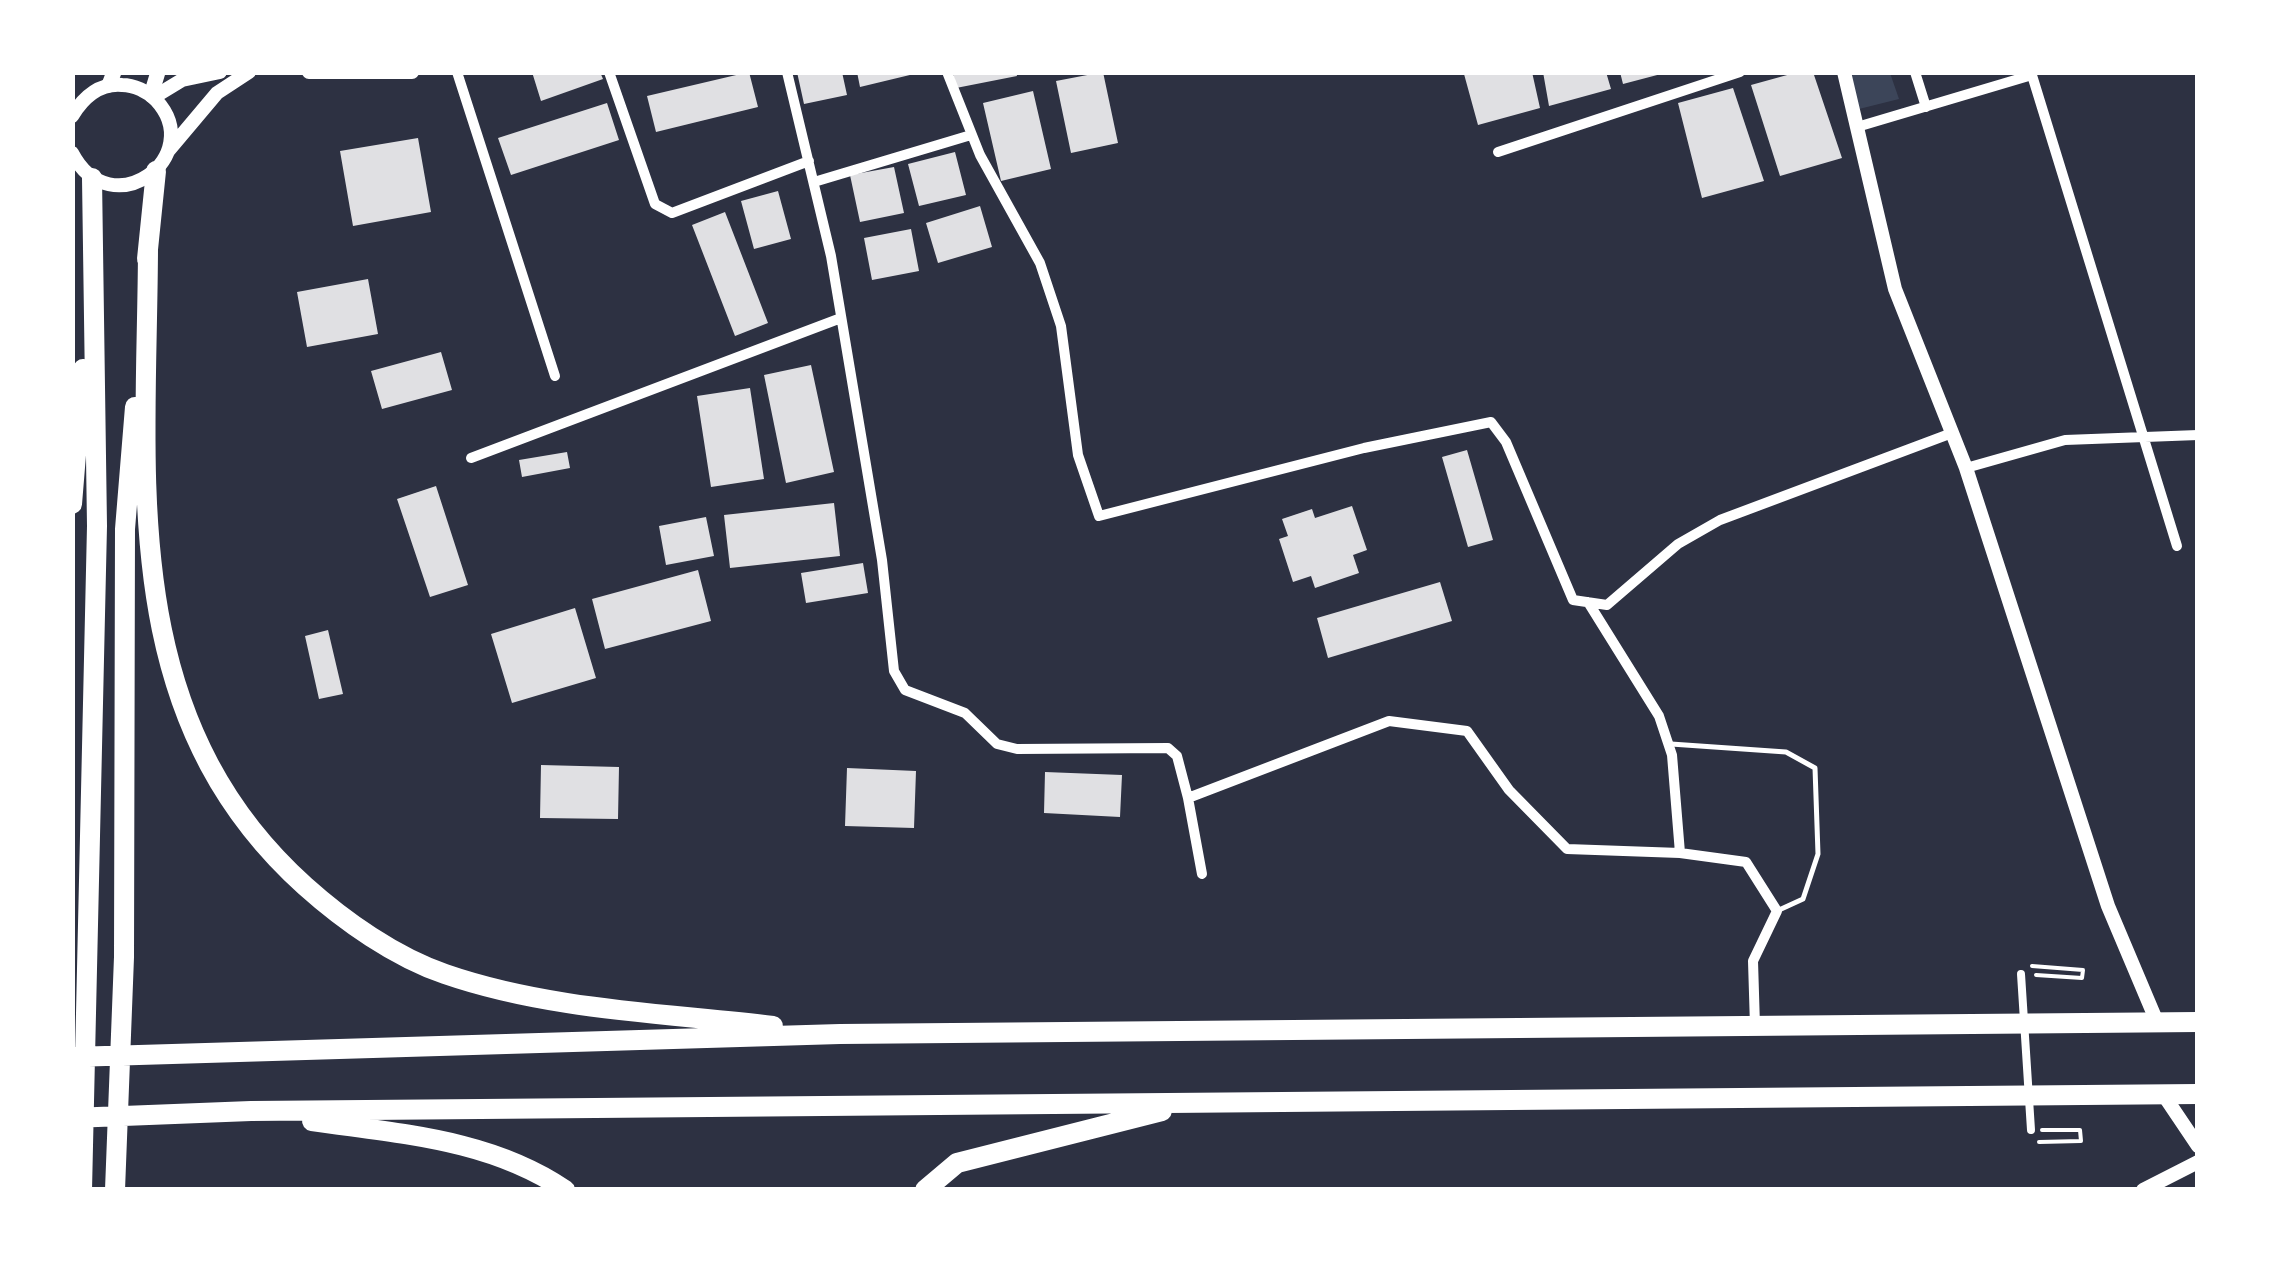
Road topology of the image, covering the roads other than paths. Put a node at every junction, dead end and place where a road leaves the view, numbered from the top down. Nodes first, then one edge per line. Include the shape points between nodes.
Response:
1 (158, 72) edge
2 (220, 72) edge
3 (249, 72) edge
4 (309, 72) edge
5 (412, 72) edge
6 (458, 72) edge
7 (609, 72) edge
8 (788, 72) edge
9 (947, 72) edge
10 (1740, 72) edge
11 (1844, 72) edge
12 (1915, 72) edge
13 (326, 73) edge
14 (2032, 74) edge
15 (112, 79) edge
16 (152, 96) junction
17 (1926, 107) junction
18 (72, 116) edge
19 (1856, 128) junction
20 (971, 135) junction
21 (168, 151) junction
22 (1498, 152) dead end
23 (73, 155) edge
24 (809, 161) junction
25 (156, 171) junction
26 (92, 178) junction
27 (814, 182) junction
28 (148, 248) junction
29 (92, 253) junction
30 (841, 318) junction
31 (554, 376) dead end
32 (1952, 432) junction
33 (2198, 435) edge
34 (2141, 436) junction
35 (471, 458) dead end
36 (1966, 468) junction
37 (72, 504) edge
38 (2177, 546) dead end
39 (1588, 602) junction
40 (1668, 744) junction
41 (1188, 798) junction
42 (1680, 853) junction
43 (1202, 874) dead end
44 (1777, 911) junction
45 (2020, 970) road end
46 (2158, 1022) junction
47 (2198, 1022) edge
48 (1755, 1026) junction
49 (840, 1034) junction
50 (72, 1057) edge
51 (2163, 1094) junction
52 (2198, 1094) edge
53 (1202, 1102) junction
54 (251, 1112) junction
55 (72, 1118) edge
56 (2032, 1130) road end
57 (2198, 1146) edge
58 (2198, 1162) edge
59 (82, 1190) edge
60 (115, 1190) edge
61 (566, 1190) edge
62 (925, 1190) edge
63 (2143, 1190) edge

1 - 16 main road
2 - 16 street via 182,80
3 - 21 street via 217,93
4 - 13 street
5 - 13 street
6 - 31 street
7 - 24 street via 662,211 672,213
8 - 24 street
9 - 20 street
10 - 22 street
11 - 19 street
12 - 17 street
14 - 17 street
14 - 34 street
15 - 16 street
15 - 18 street
16 - 21 street via 169,122
17 - 19 street
19 - 32 street via 1895,289
20 - 27 street
20 - 39 street via 1040,264 1056,310 1078,455 1099,516 1491,422 1506,442 1573,600
21 - 25 street
23 - 26 street
24 - 27 street
25 - 26 street via 118,186
25 - 28 highway
26 - 29 highway
27 - 30 street
28 - 49 highway via 152,596 186,717 223,786 284,867 329,908 440,973 512,994
28 - 60 highway via 126,529 124,957
29 - 37 highway
29 - 59 highway via 98,526
30 - 35 street
30 - 41 street via 894,672 904,690 965,713 997,744 1017,749 1168,748
32 - 36 street
32 - 39 street via 1720,520 1678,544 1607,606
33 - 34 street
34 - 36 street via 2065,440
34 - 38 street
36 - 46 street via 2108,906
39 - 40 street via 1659,716
40 - 42 street
40 - 44 lane via 1786,752 1815,768 1818,854 1803,899
41 - 42 street via 1389,722 1467,731 1510,790 1567,849
41 - 43 street
42 - 44 street via 1746,862
44 - 48 street via 1753,961
45 - 56 street
46 - 47 highway
46 - 48 highway
48 - 49 highway
49 - 50 highway
51 - 52 highway
51 - 53 highway
51 - 57 street
53 - 54 highway
53 - 62 highway via 957,1163
54 - 55 highway
54 - 61 highway via 465,1144
58 - 63 street

